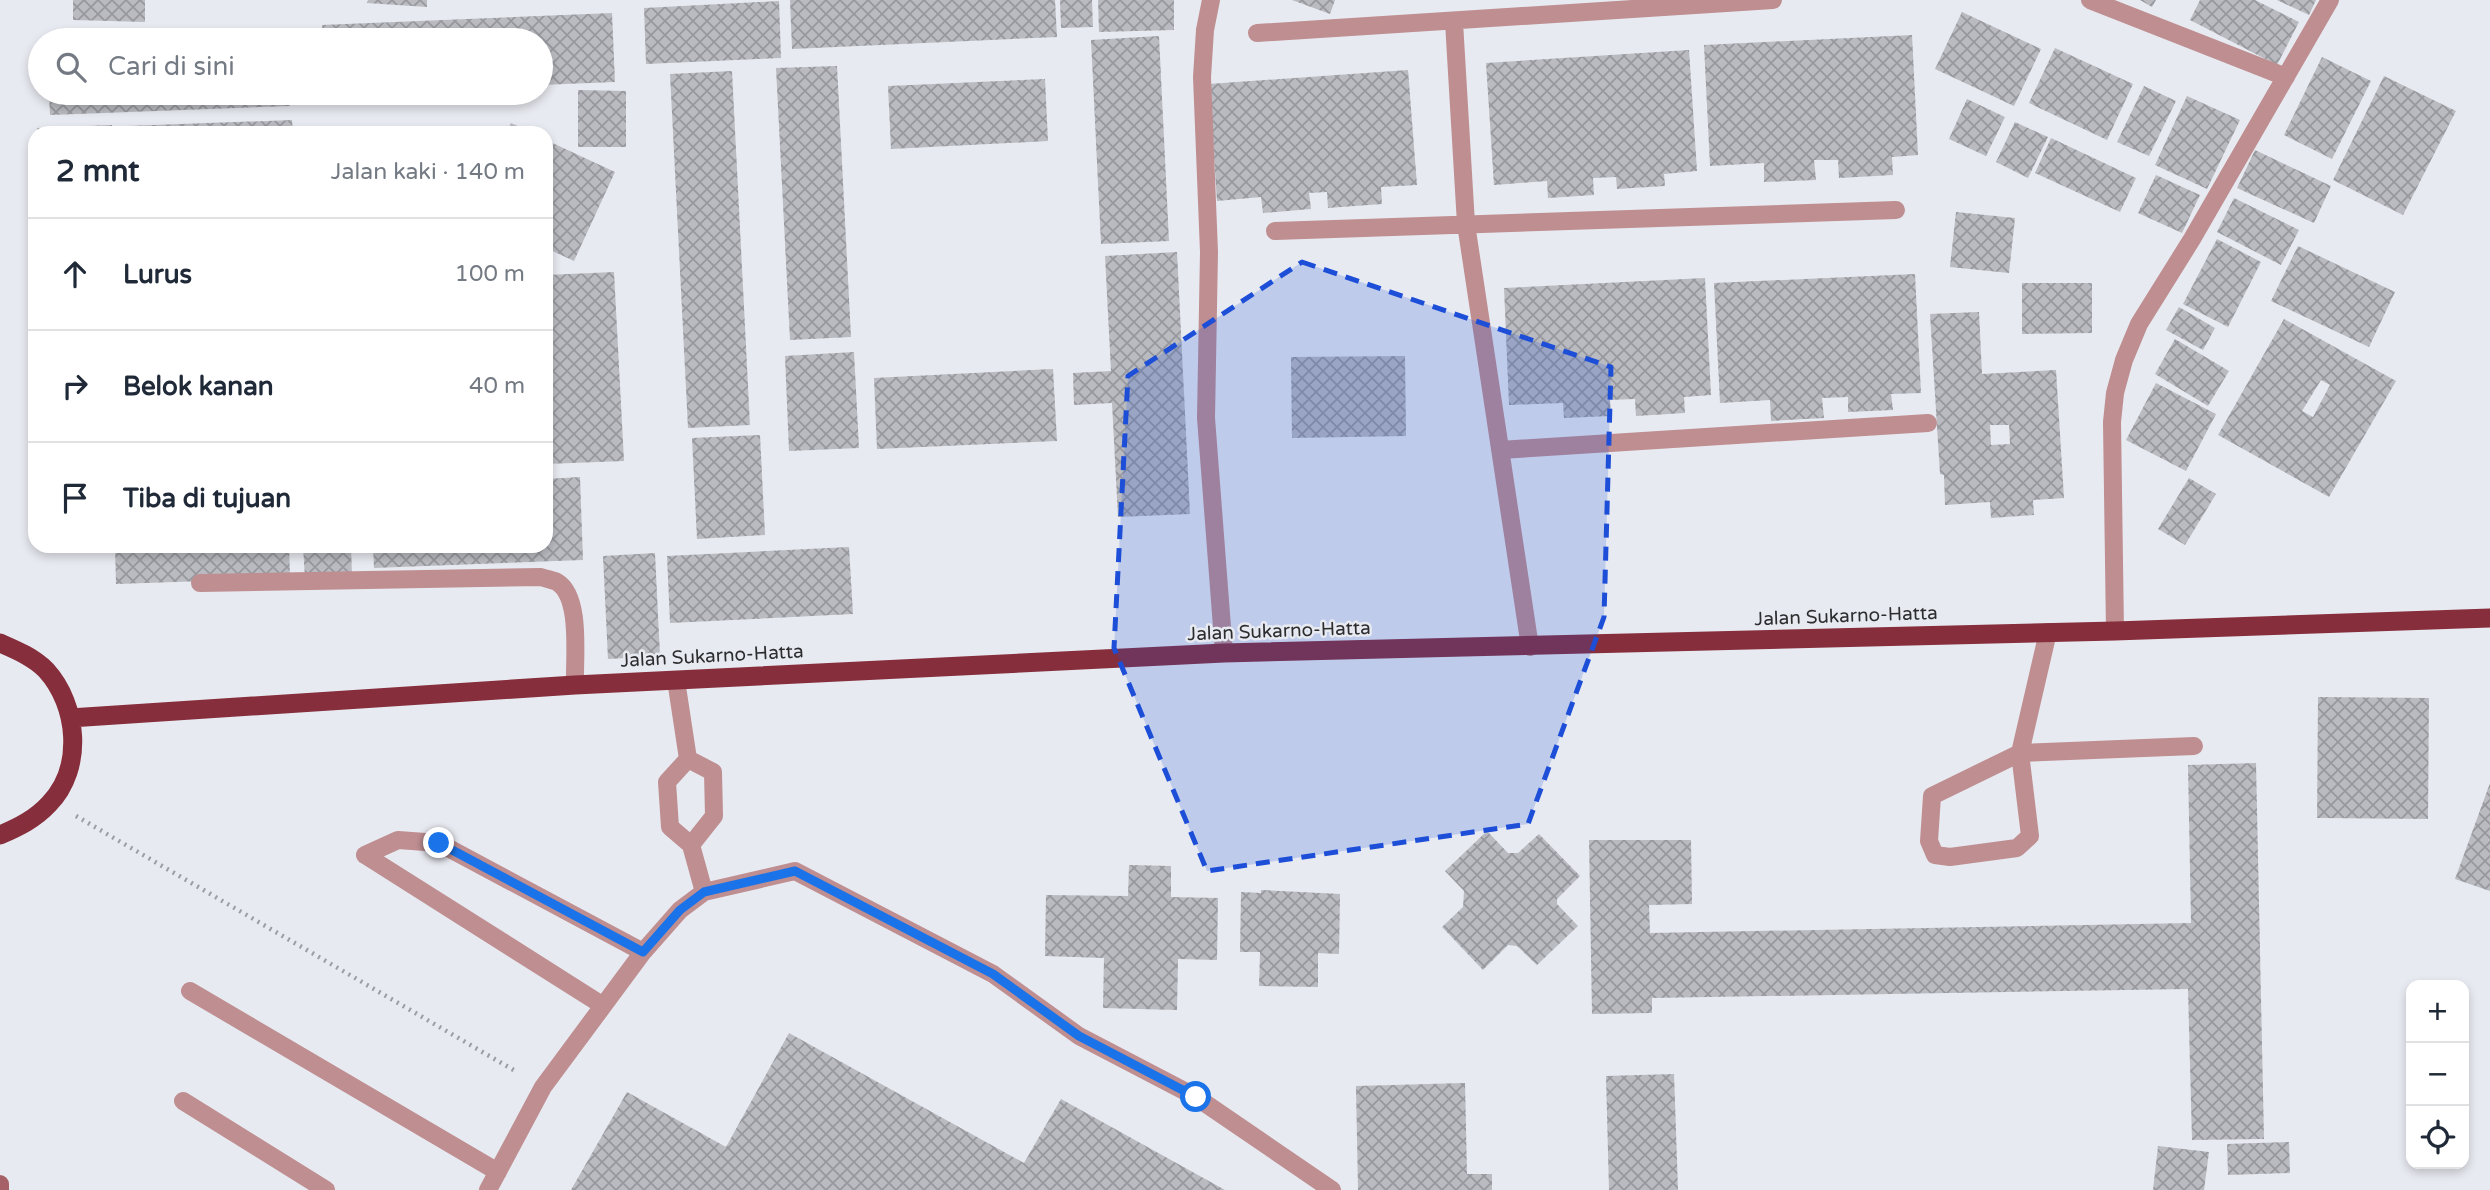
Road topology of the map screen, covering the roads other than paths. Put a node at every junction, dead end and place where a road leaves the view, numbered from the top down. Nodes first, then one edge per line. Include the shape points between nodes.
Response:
1 (1212, 0) edge
2 (1773, 0) edge
3 (2090, 0) edge
4 (2330, 0) edge
5 (1454, 22) junction
6 (1257, 33) dead end
7 (2286, 76) junction
8 (1896, 210) dead end
9 (1466, 224) junction
10 (1275, 231) dead end
11 (1928, 423) dead end
12 (1500, 450) junction
13 (200, 583) dead end
14 (2490, 618) edge
15 (2115, 631) junction
16 (2048, 632) junction
17 (0, 643) edge
18 (1530, 647) junction
19 (1224, 653) junction
20 (676, 680) junction
21 (575, 685) junction
22 (70, 718) junction
23 (2194, 746) dead end
24 (2020, 753) junction
25 (688, 759) junction
26 (0, 835) edge
27 (691, 845) junction
28 (704, 892) junction
29 (643, 952) junction
30 (190, 991) dead end
31 (602, 1005) junction
32 (183, 1101) dead end
33 (498, 1172) junction
34 (0, 1184) edge
35 (0, 1190) edge
36 (326, 1190) edge
37 (488, 1190) edge
38 (1332, 1190) edge

1 - 19 street via 1202,77 1209,252 1206,418
2 - 5 street
3 - 7 street
4 - 7 street
5 - 6 street
5 - 9 street
7 - 15 street via 2138,324 2124,360 2112,422
8 - 9 street
9 - 10 street
9 - 12 street
11 - 12 street
12 - 18 street
13 - 21 street via 541,577 558,582 574,612
14 - 15 highway, Jalan Sukarno-Hatta
15 - 16 highway, Jalan Sukarno-Hatta
16 - 18 highway, Jalan Sukarno-Hatta
16 - 24 street
17 - 22 highway via 45,670 61,692
18 - 19 highway, Jalan Sukarno-Hatta
19 - 20 highway, Jalan Sukarno-Hatta
20 - 21 highway, Jalan Sukarno-Hatta
20 - 25 street
21 - 22 highway, Jalan Sukarno-Hatta
22 - 26 highway via 71,762 63,783 28,823
23 - 24 street
24 - 24 street via 2030,836 2017,848 1935,855 1929,841 1932,796
25 - 27 street via 667,782 670,827
25 - 27 street via 713,772 714,816
27 - 28 street
28 - 29 street via 680,910
28 - 38 street via 795,871 993,974 1079,1036 1196,1097
29 - 31 street
29 - 31 street via 439,843 398,840 365,855
30 - 33 street
31 - 33 street via 543,1087
32 - 36 street
33 - 37 street
34 - 35 main road

